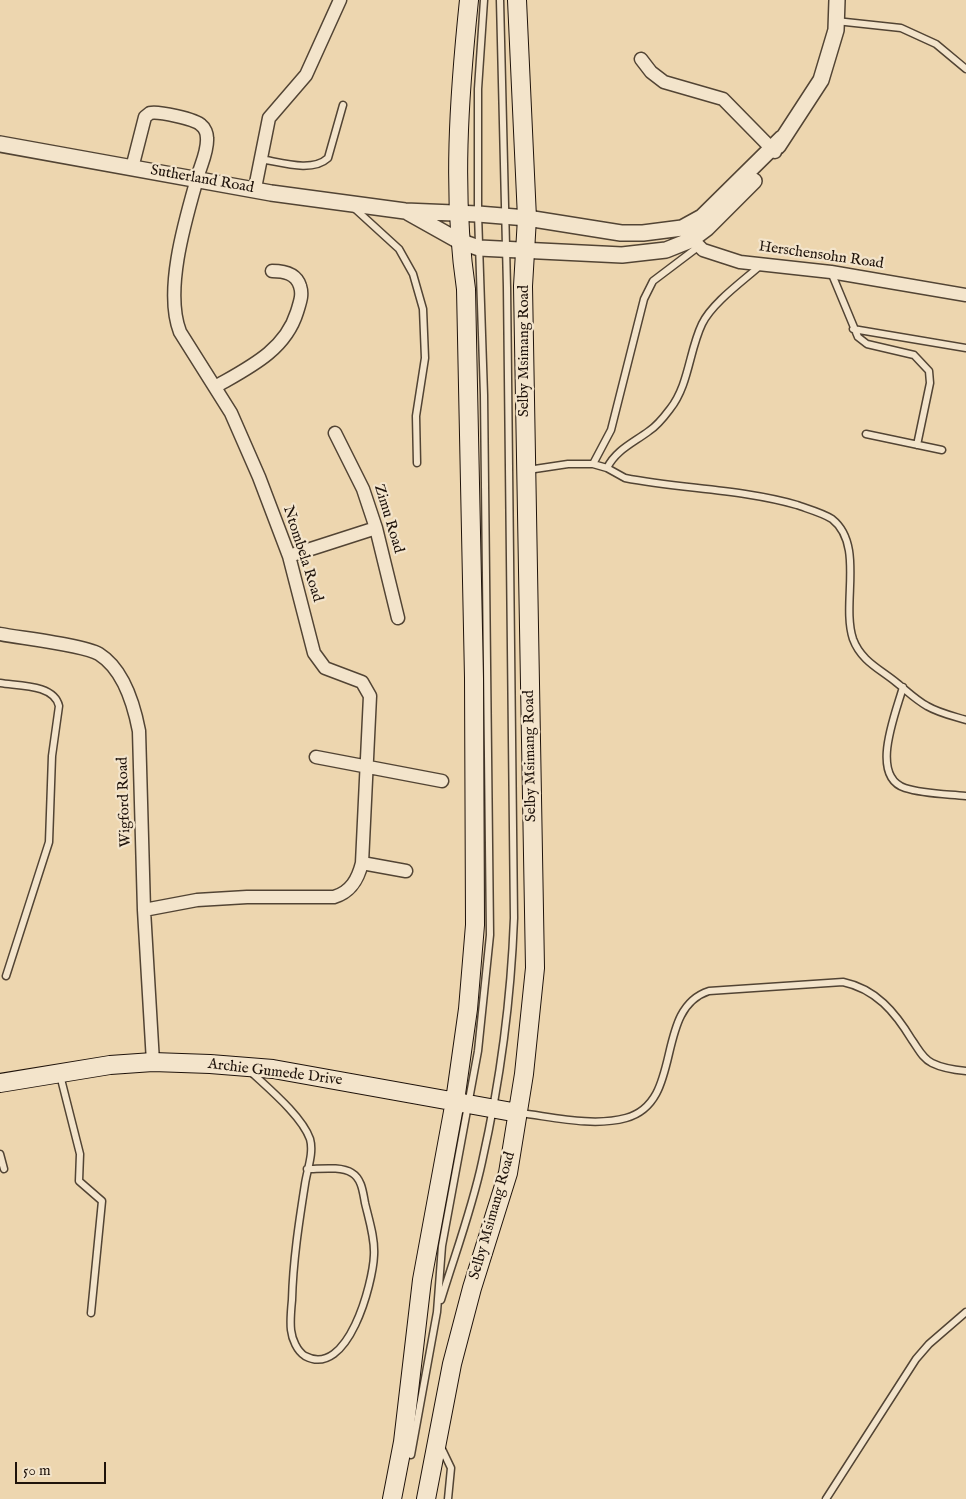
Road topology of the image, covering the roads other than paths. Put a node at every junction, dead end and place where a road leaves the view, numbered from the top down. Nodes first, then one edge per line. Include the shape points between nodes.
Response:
1 (340, 0) edge
2 (470, 0) edge
3 (484, 0) edge
4 (500, 0) edge
5 (517, 0) edge
6 (837, 0) edge
7 (836, 21) junction
8 (641, 59) dead end
9 (966, 69) edge
10 (344, 105) dead end
11 (0, 144) edge
12 (776, 146) junction
13 (260, 159) junction
14 (132, 168) junction
15 (196, 179) junction
16 (255, 188) junction
17 (346, 202) junction
18 (405, 211) junction
19 (458, 213) junction
20 (478, 214) junction
21 (503, 216) junction
22 (526, 218) junction
23 (690, 238) junction
24 (459, 241) junction
25 (480, 248) junction
26 (504, 249) junction
27 (526, 251) junction
28 (762, 264) junction
29 (272, 271) dead end
30 (831, 272) junction
31 (966, 295) edge
32 (853, 329) junction
33 (966, 348) edge
34 (214, 387) junction
35 (336, 433) dead end
36 (866, 434) dead end
37 (916, 445) junction
38 (942, 450) dead end
39 (417, 463) dead end
40 (593, 464) junction
41 (607, 468) junction
42 (526, 470) junction
43 (376, 528) junction
44 (289, 556) junction
45 (398, 618) dead end
46 (0, 634) edge
47 (0, 683) edge
48 (903, 687) junction
49 (966, 720) edge
50 (316, 757) dead end
51 (368, 768) junction
52 (442, 781) dead end
53 (966, 796) edge
54 (362, 863) junction
55 (406, 871) dead end
56 (144, 910) junction
57 (6, 976) dead end
58 (153, 1062) junction
59 (245, 1066) junction
60 (966, 1071) edge
61 (59, 1072) junction
62 (0, 1083) edge
63 (462, 1102) junction
64 (492, 1108) junction
65 (518, 1113) junction
66 (0, 1154) edge
67 (4, 1169) dead end
68 (308, 1169) junction
69 (437, 1312) junction
70 (966, 1312) edge
71 (91, 1313) dead end
72 (438, 1442) junction
73 (411, 1455) dead end
74 (392, 1499) edge
75 (426, 1499) edge
76 (448, 1499) edge
77 (826, 1499) edge

1 - 13 street via 306,75 269,118
2 - 19 main road via 463,61
3 - 20 lane via 479,79
4 - 21 lane
5 - 22 main road, Selby Msimang Road
6 - 7 street
7 - 9 lane via 901,28 936,44
7 - 12 street via 821,80
8 - 12 street via 664,82 723,99
10 - 13 lane via 328,158 324,161 310,166
11 - 14 street, Sutherland Road
12 - 23 street via 757,177
13 - 16 street
14 - 15 street, Sutherland Road
14 - 15 street, Ntombela Road via 145,117 150,112 164,113 201,124 206,132 206,146
15 - 16 street, Sutherland Road
15 - 34 street, Ntombela Road via 175,278 174,306 180,332
16 - 17 street, Sutherland Road
17 - 18 street, Sutherland Road
17 - 39 lane via 399,249 413,274 420,300 425,358 416,416
18 - 19 street
18 - 24 street
19 - 20 street
19 - 24 main road
20 - 21 street
20 - 25 lane
21 - 22 street
21 - 26 lane
22 - 23 street via 621,233
22 - 27 main road, Selby Msimang Road
23 - 27 street via 666,250 622,255
23 - 28 street, Herschensohn Road via 732,260
23 - 40 lane via 653,281 644,299 611,430
24 - 25 street
24 - 63 main road via 466,309 474,678 475,925
25 - 26 street
25 - 63 lane via 490,935 478,1050
26 - 27 street
26 - 64 lane via 514,918 509,1007
27 - 42 main road, Selby Msimang Road
28 - 30 street, Herschensohn Road
28 - 41 lane via 702,322 677,399 670,409 650,430 614,456
29 - 34 street via 292,275 301,289 302,298 290,329 280,343 259,361
30 - 31 street, Herschensohn Road
30 - 32 lane
32 - 33 lane
32 - 37 lane via 867,344 914,355 929,371 930,383
34 - 44 street, Ntombela Road via 245,444
35 - 43 street, Zimu Road via 354,469
36 - 37 lane
37 - 38 lane
40 - 41 lane
40 - 42 lane
41 - 48 lane via 626,478 652,483 763,496 808,509 832,520 845,536 851,558 848,604 853,639 872,666
42 - 65 main road, Selby Msimang Road via 535,968
43 - 44 street
43 - 45 street, Zimu Road
44 - 51 street, Ntombela Road via 318,660 325,668 362,682 370,696
46 - 56 street, Wigford Road via 98,654 123,682 140,731
47 - 57 lane via 50,692 59,706 52,756 49,842
48 - 49 lane via 925,705
48 - 53 lane via 888,742 886,767 891,778 904,788
50 - 51 street
51 - 52 street
51 - 54 street, Ntombela Road
54 - 55 street
54 - 56 street, Ntombela Road via 355,883 342,895 334,897 238,897 197,900
56 - 58 street, Wigford Road
58 - 59 main road, Archie Gumede Drive
58 - 61 main road, Archie Gumede Drive
59 - 63 main road, Archie Gumede Drive
59 - 68 lane via 289,1109 306,1132 311,1147
60 - 65 lane via 953,1070 923,1057 884,1002 858,985 843,982 709,991 691,1000 682,1012 658,1090 646,1108 616,1120
61 - 62 main road, Archie Gumede Drive
61 - 71 lane via 80,1154 79,1181 102,1202
63 - 64 main road, Archie Gumede Drive
63 - 69 lane via 442,1246
63 - 74 main road via 422,1280 403,1442
64 - 65 main road, Archie Gumede Drive
64 - 69 lane via 482,1162
65 - 72 main road, Selby Msimang Road via 508,1173 452,1364
66 - 67 lane
68 - 68 lane via 346,1170 358,1178 374,1252 374,1268 354,1329 345,1345 331,1357 315,1359 304,1356 296,1347 291,1329 294,1269
69 - 73 lane
70 - 77 lane via 916,1359
72 - 75 main road, Selby Msimang Road
72 - 76 lane via 451,1468

